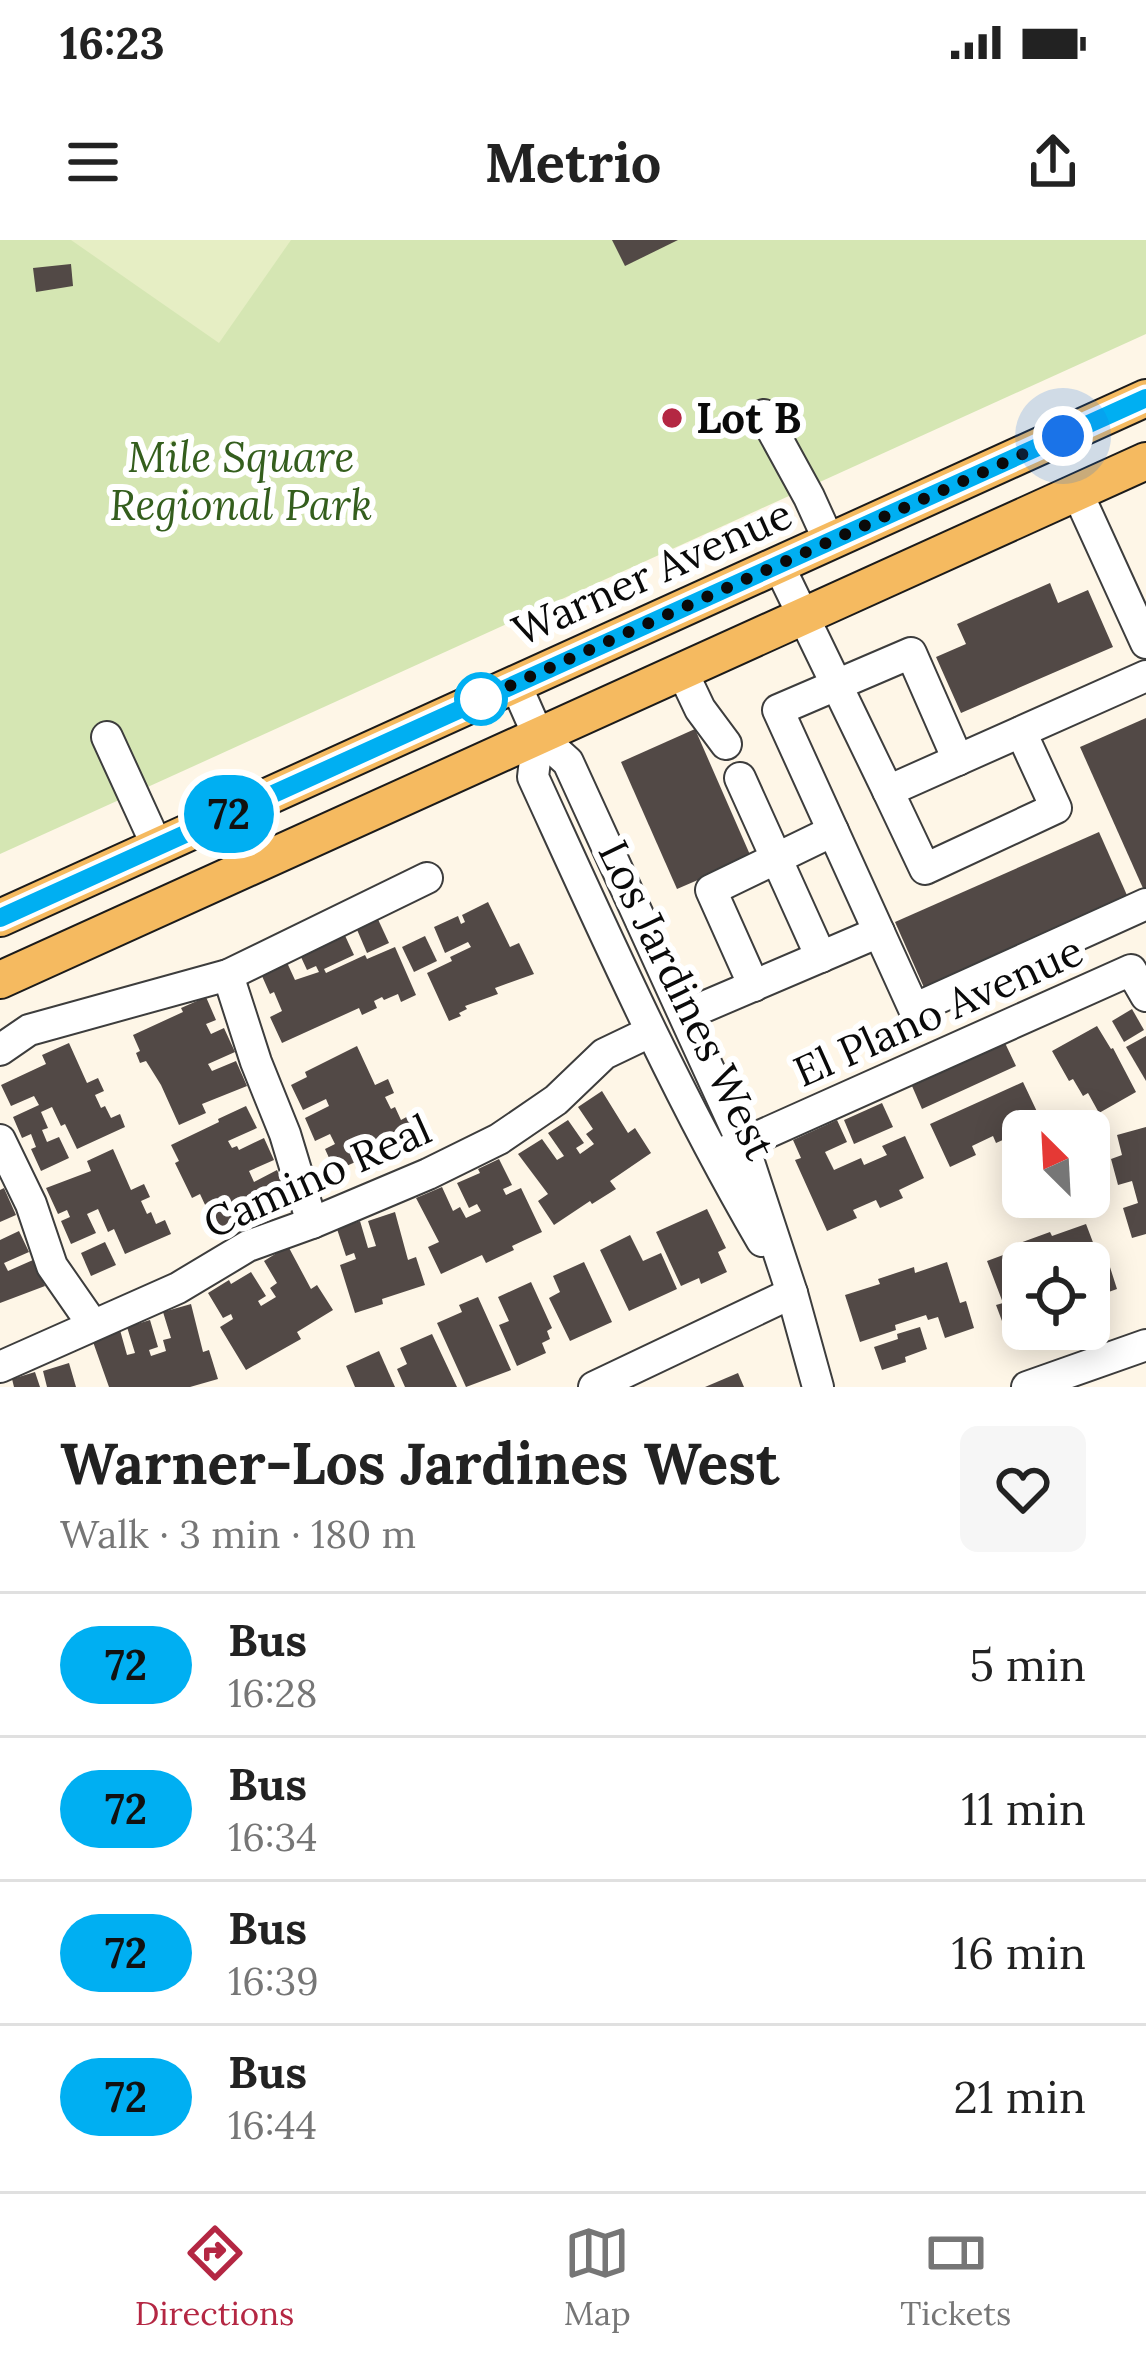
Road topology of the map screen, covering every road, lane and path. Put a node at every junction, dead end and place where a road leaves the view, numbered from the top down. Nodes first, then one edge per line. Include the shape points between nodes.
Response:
1 (1146, 398) edge
2 (764, 415) dead end
3 (1146, 461) edge
4 (1077, 492) junction
5 (829, 541) junction
6 (778, 564) junction
7 (1132, 578) edge
8 (801, 616) junction
9 (1146, 643) edge
10 (681, 669) junction
11 (1146, 676) edge
12 (515, 683) junction
13 (837, 685) junction
14 (1021, 732) junction
15 (538, 735) junction
16 (107, 737) dead end
17 (726, 745) dead end
18 (958, 760) junction
19 (740, 778) dead end
20 (888, 791) junction
21 (833, 831) junction
22 (157, 847) junction
23 (776, 859) junction
24 (427, 878) dead end
25 (1146, 904) edge
26 (0, 918) edge
27 (879, 932) junction
28 (820, 957) junction
29 (228, 975) junction
30 (0, 980) edge
31 (1138, 983) edge
32 (754, 986) junction
33 (685, 1016) junction
34 (650, 1032) junction
35 (0, 1050) edge
36 (0, 1140) edge
37 (743, 1144) junction
38 (713, 1157) junction
39 (312, 1223) junction
40 (792, 1293) junction
41 (93, 1325) junction
42 (1146, 1345) edge
43 (0, 1367) edge
44 (593, 1387) edge
45 (818, 1387) edge
46 (1027, 1387) edge

1 - 5 main road, Warner Avenue
2 - 5 street
3 - 4 main road
4 - 7 street
4 - 8 main road
5 - 6 main road, Warner Avenue
6 - 8 street
6 - 12 main road, Warner Avenue
7 - 9 street
8 - 10 main road
8 - 13 street
10 - 15 main road
10 - 17 street
11 - 14 street
12 - 15 street, Los Jardines West
12 - 22 main road, Warner Avenue
13 - 18 street via 910,653
13 - 20 street
13 - 21 street via 778,710
14 - 18 street
14 - 20 street via 1056,808 925,869
15 - 30 main road
15 - 33 street, Los Jardines West via 568,761
15 - 34 street, Los Jardines West via 533,777
16 - 22 street
18 - 20 street
19 - 23 street
21 - 23 street
21 - 27 street
22 - 26 main road, Warner Avenue
23 - 28 street
23 - 32 street via 711,890
24 - 29 street
25 - 27 street via 914,1009
27 - 28 street
28 - 32 street
29 - 35 street via 28,1030
29 - 39 street
31 - 37 street, El Plano Avenue
32 - 33 street
33 - 37 street, Los Jardines West
34 - 38 street, Los Jardines West
34 - 39 street, Camino Real via 604,1054 499,1139
36 - 41 street via 52,1266
37 - 38 street, El Plano Avenue
37 - 40 street, Los Jardines West
38 - 40 street, Los Jardines West
39 - 41 street, Camino Real via 248,1246
40 - 44 street
40 - 45 street, Los Jardines West
41 - 43 street, Camino Real
42 - 46 street

